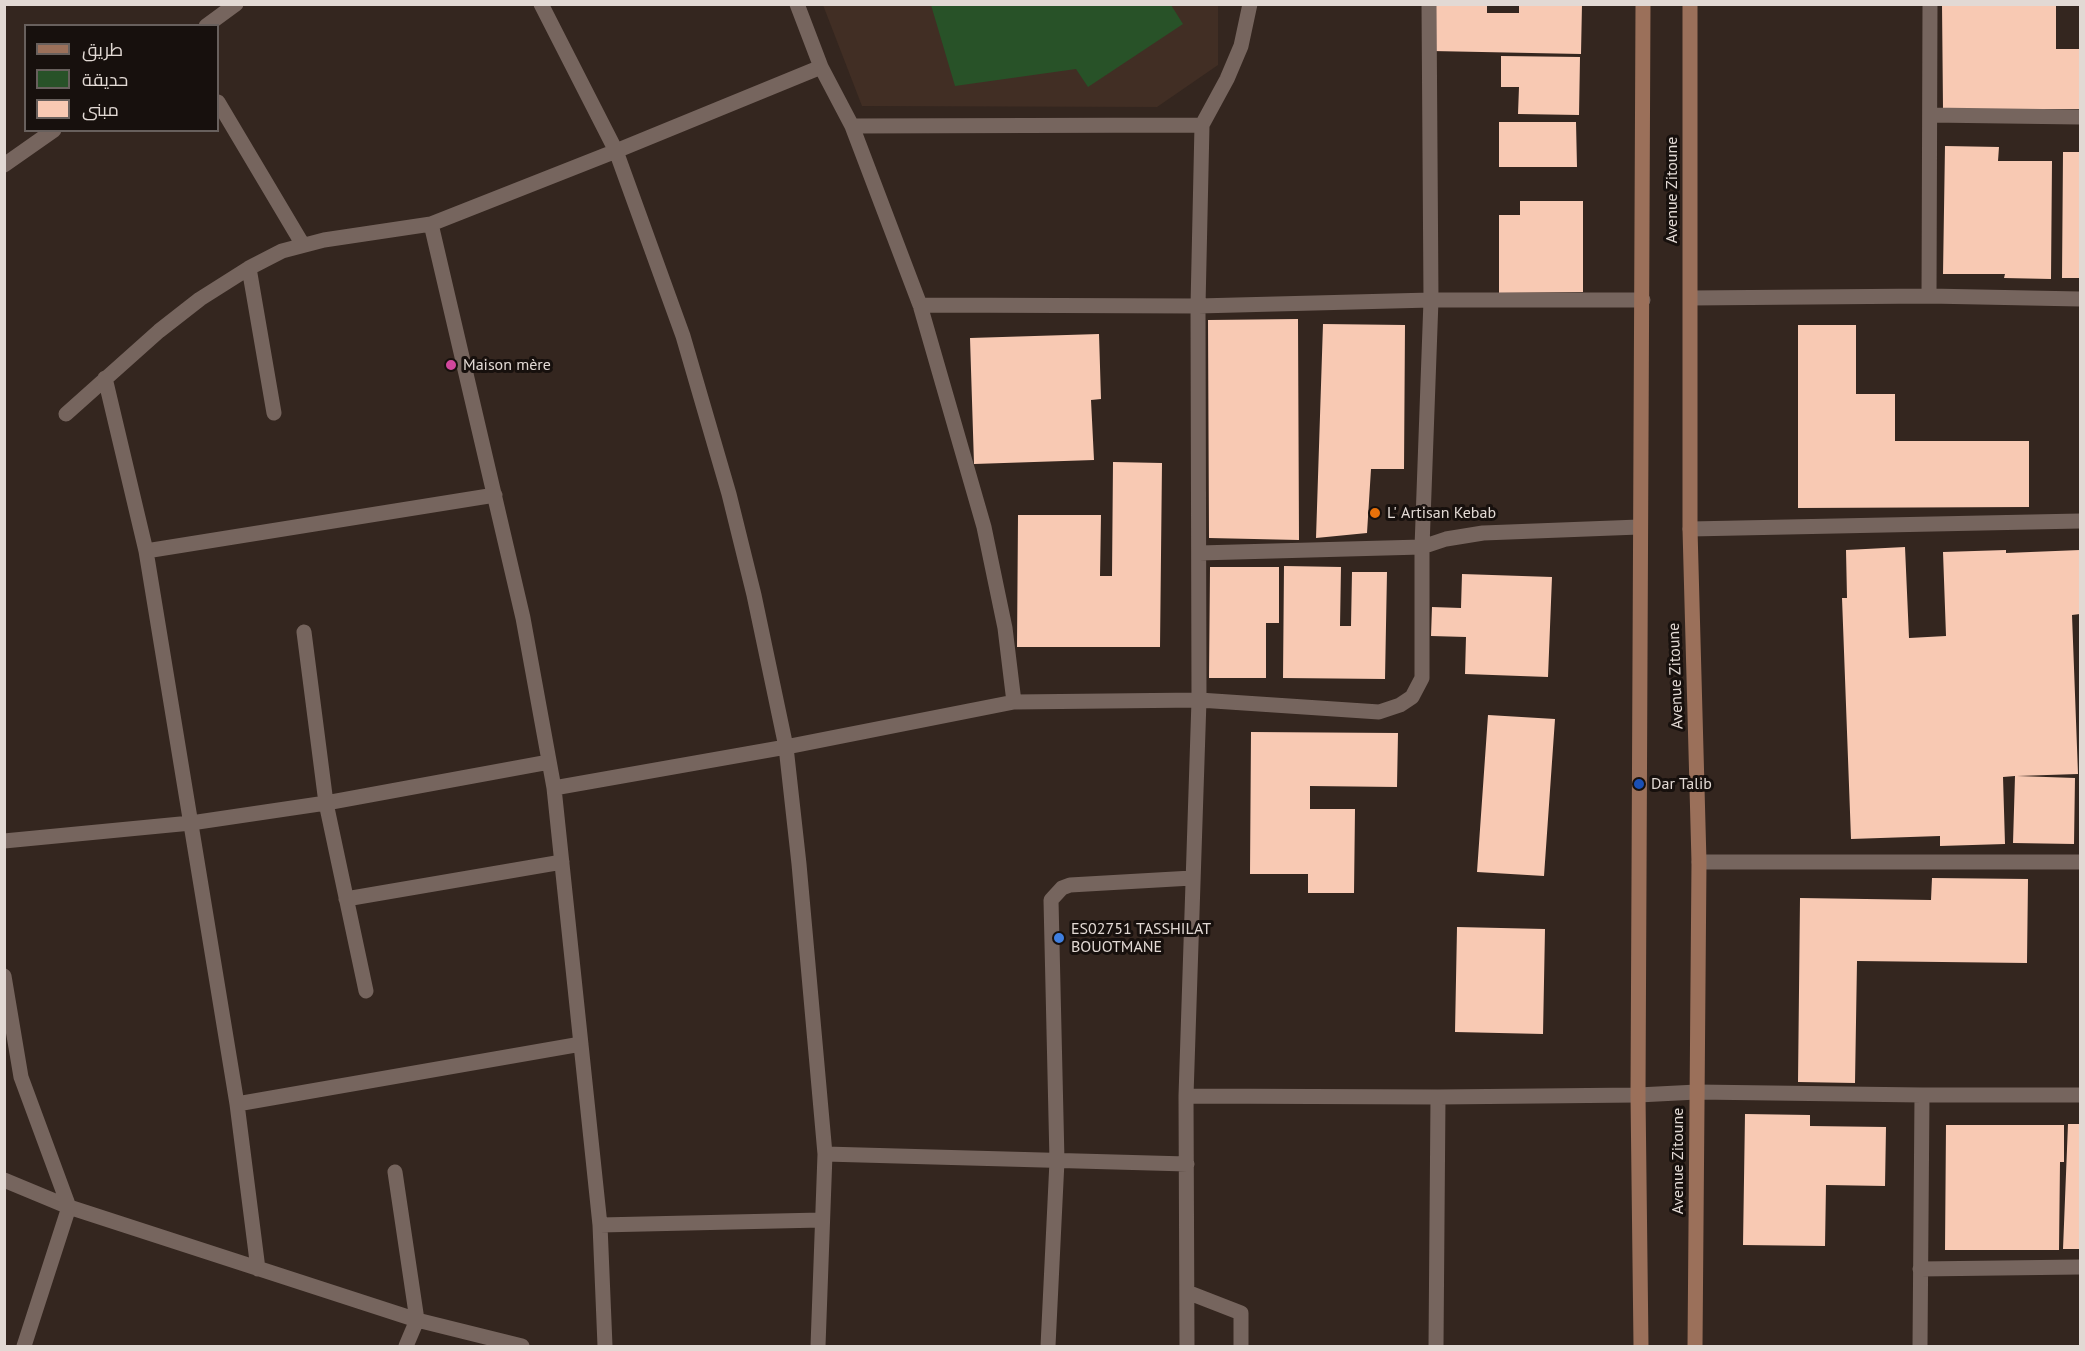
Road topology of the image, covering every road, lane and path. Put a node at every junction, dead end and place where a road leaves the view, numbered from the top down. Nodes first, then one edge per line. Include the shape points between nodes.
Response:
1 (236, 4) edge
2 (541, 4) edge
3 (797, 4) edge
4 (1250, 4) edge
5 (1429, 4) edge
6 (1643, 4) edge
7 (1690, 4) edge
8 (1930, 4) edge
9 (209, 24) edge
10 (821, 67) junction
11 (219, 104) edge
12 (1930, 115) junction
13 (2080, 117) edge
14 (1202, 125) junction
15 (852, 126) junction
16 (51, 132) edge
17 (616, 152) junction
18 (4, 165) edge
19 (430, 224) junction
20 (303, 245) junction
21 (249, 268) junction
22 (1929, 296) junction
23 (1690, 298) junction
24 (2080, 299) edge
25 (1431, 300) junction
26 (1643, 300) junction
27 (920, 305) junction
28 (1198, 306) junction
29 (105, 378) junction
30 (274, 413) dead end
31 (66, 414) dead end
32 (495, 495) junction
33 (2080, 521) edge
34 (1639, 527) junction
35 (1690, 529) junction
36 (1422, 547) junction
37 (146, 551) junction
38 (1199, 553) junction
39 (304, 632) dead end
40 (1199, 699) junction
41 (1014, 702) junction
42 (786, 747) junction
43 (549, 762) junction
44 (554, 788) junction
45 (326, 803) junction
46 (191, 823) junction
47 (4, 841) edge
48 (562, 862) junction
49 (1699, 862) junction
50 (2080, 862) edge
51 (1192, 879) junction
52 (346, 899) junction
53 (4, 976) edge
54 (366, 991) dead end
55 (581, 1044) junction
56 (1697, 1092) junction
57 (1638, 1095) junction
58 (1922, 1095) junction
59 (2080, 1095) edge
60 (1186, 1096) junction
61 (1438, 1097) junction
62 (237, 1104) junction
63 (825, 1154) junction
64 (1057, 1161) junction
65 (1187, 1164) junction
66 (395, 1173) dead end
67 (4, 1180) edge
68 (69, 1207) junction
69 (821, 1220) junction
70 (600, 1225) junction
71 (2080, 1267) edge
72 (258, 1269) junction
73 (1920, 1269) junction
74 (1187, 1292) junction
75 (417, 1320) junction
76 (24, 1347) edge
77 (406, 1347) edge
78 (522, 1347) edge
79 (605, 1347) edge
80 (818, 1347) edge
81 (1048, 1347) edge
82 (1187, 1347) edge
83 (1241, 1347) edge
84 (1436, 1347) edge
85 (1641, 1347) edge
86 (1695, 1347) edge
87 (1920, 1347) edge

1 - 9 street
2 - 17 street
3 - 10 street
4 - 14 street via 1241,46
5 - 25 street
6 - 26 main road, Avenue Zitoune
7 - 23 main road, Avenue Zitoune
8 - 12 street
10 - 15 street
10 - 17 street
11 - 20 street
12 - 13 street
12 - 22 street
14 - 15 street
14 - 28 street
15 - 27 street
16 - 18 street
17 - 19 street
17 - 42 street via 687,347 729,494
19 - 20 street
19 - 32 street
20 - 21 street via 282,250
21 - 29 street via 200,299
21 - 30 street
22 - 23 street
22 - 24 street
23 - 35 main road, Avenue Zitoune
25 - 26 street
25 - 28 street
25 - 36 street
26 - 34 main road, Avenue Zitoune
27 - 28 street
27 - 41 street via 984,527 1005,628
28 - 38 street
29 - 31 street
29 - 37 street
32 - 37 street
32 - 43 street via 523,618
33 - 35 street
34 - 36 street via 1483,533
34 - 57 main road, Avenue Zitoune
35 - 49 main road, Avenue Zitoune
36 - 38 street
36 - 40 street via 1422,678 1412,696 1400,705 1379,712
37 - 46 street
38 - 40 street
39 - 45 street
40 - 41 street
40 - 51 street
41 - 42 street
42 - 44 street
42 - 63 street
43 - 44 street
43 - 45 street
44 - 48 street
45 - 46 street
45 - 52 street
46 - 47 street
46 - 62 street
48 - 52 street
48 - 55 street
49 - 50 street
49 - 56 main road, Avenue Zitoune
51 - 60 street
51 - 64 street via 1070,885 1051,900
52 - 54 street
53 - 68 street via 21,1077
55 - 62 street
55 - 70 street
56 - 57 street
56 - 58 street
56 - 86 main road, Avenue Zitoune
57 - 61 street
57 - 85 main road, Avenue Zitoune
58 - 59 street
58 - 73 street
60 - 61 street
60 - 65 street
61 - 84 street
62 - 72 street
63 - 64 street
63 - 69 street
64 - 65 street
64 - 81 street
65 - 74 street
66 - 75 street
67 - 68 street
68 - 72 street
68 - 76 street
69 - 70 street
69 - 80 street
70 - 79 street
71 - 73 street
72 - 75 street
73 - 87 street
74 - 82 street
74 - 83 street via 1240,1313
75 - 77 street
75 - 78 street

